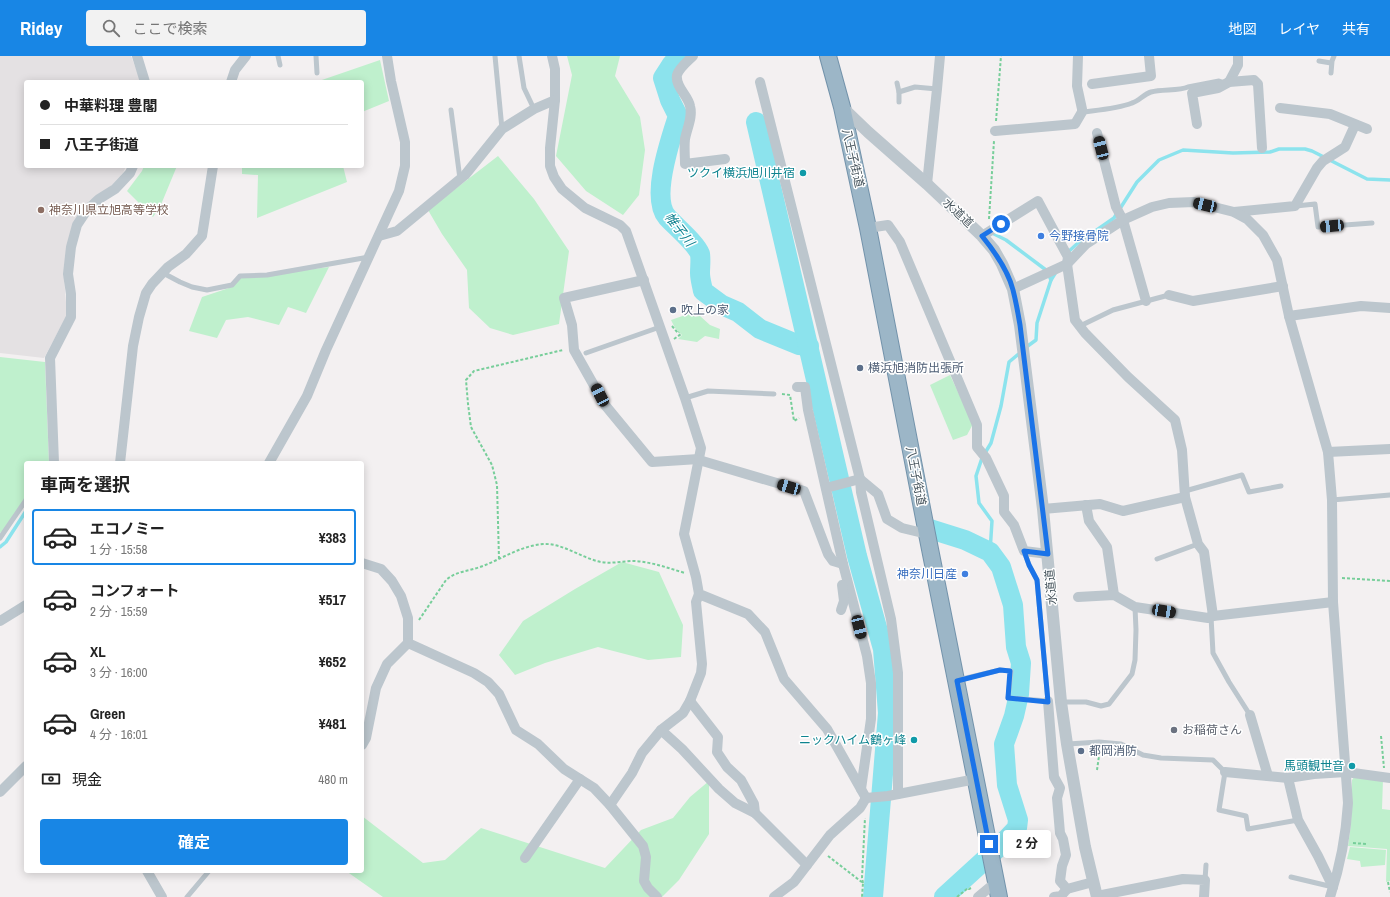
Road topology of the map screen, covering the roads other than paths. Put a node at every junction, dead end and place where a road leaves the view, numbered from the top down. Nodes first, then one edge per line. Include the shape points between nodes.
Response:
1 (137, 56) edge
2 (246, 56) edge
3 (278, 56) edge
4 (316, 56) edge
5 (387, 56) edge
6 (495, 56) edge
7 (519, 56) edge
8 (552, 56) edge
9 (693, 56) edge
10 (828, 56) edge
11 (940, 56) edge
12 (1078, 56) edge
13 (1150, 56) edge
14 (1238, 56) edge
15 (1334, 56) edge
16 (1319, 60) dead end
17 (1331, 63) junction
18 (280, 65) dead end
19 (1331, 73) dead end
20 (317, 74) dead end
21 (144, 80) edge
22 (232, 80) edge
23 (760, 82) dead end
24 (897, 83) dead end
25 (1228, 83) junction
26 (1092, 84) dead end
27 (937, 89) junction
28 (899, 92) junction
29 (555, 100) junction
30 (899, 102) dead end
31 (842, 107) junction
32 (1280, 108) dead end
33 (534, 109) junction
34 (451, 110) dead end
35 (1082, 112) junction
36 (1197, 124) dead end
37 (1355, 125) junction
38 (502, 129) junction
39 (1367, 129) dead end
40 (995, 131) road end
41 (1097, 133) dead end
42 (1262, 148) dead end
43 (724, 159) dead end
44 (132, 168) edge
45 (213, 168) edge
46 (460, 180) junction
47 (927, 184) junction
48 (1295, 206) junction
49 (1234, 212) junction
50 (1123, 220) junction
51 (1372, 223) dead end
52 (868, 228) junction
53 (985, 234) junction
54 (379, 236) junction
55 (369, 257) junction
56 (1067, 264) junction
57 (163, 272) junction
58 (644, 280) junction
59 (1283, 286) junction
60 (1013, 289) junction
61 (1169, 295) joint
62 (1146, 301) junction
63 (1390, 308) edge
64 (1289, 316) junction
65 (1080, 326) junction
66 (660, 327) junction
67 (586, 353) dead end
68 (797, 388) dead end
69 (774, 394) road end
70 (685, 398) junction
71 (1390, 449) edge
72 (1328, 452) junction
73 (699, 460) junction
74 (54, 461) edge
75 (120, 461) edge
76 (270, 461) edge
77 (856, 480) junction
78 (1281, 486) dead end
79 (828, 488) junction
80 (1185, 494) junction
81 (1390, 495) edge
82 (1332, 500) junction
83 (24, 503) edge
84 (1086, 505) junction
85 (1043, 509) junction
86 (927, 534) junction
87 (0, 538) edge
88 (1198, 544) junction
89 (1024, 551) junction
90 (1048, 554) junction
91 (1157, 559) dead end
92 (364, 564) edge
93 (843, 566) junction
94 (699, 594) junction
95 (1114, 595) junction
96 (1078, 597) dead end
97 (1333, 602) junction
98 (24, 607) edge
99 (1136, 607) junction
100 (841, 610) dead end
101 (1212, 616) junction
102 (0, 621) edge
103 (408, 638) junction
104 (957, 681) junction
105 (690, 701) junction
106 (1048, 702) junction
107 (1061, 702) junction
108 (1250, 715) joint
109 (662, 730) junction
110 (364, 742) edge
111 (1067, 744) junction
112 (24, 768) edge
113 (1225, 772) junction
114 (1346, 772) junction
115 (1387, 774) edge
116 (1268, 776) junction
117 (1288, 778) junction
118 (580, 779) junction
119 (976, 779) junction
120 (0, 792) edge
121 (865, 795) junction
122 (893, 795) junction
123 (610, 805) junction
124 (755, 813) junction
125 (1298, 820) junction
126 (524, 858) dead end
127 (807, 865) junction
128 (1206, 865) dead end
129 (147, 873) edge
130 (207, 873) edge
131 (1291, 877) dead end
132 (1205, 880) junction
133 (1093, 882) junction
134 (996, 885) edge
135 (1332, 892) edge
136 (1061, 895) edge
137 (162, 897) edge
138 (187, 897) edge
139 (657, 897) edge
140 (774, 897) edge
141 (978, 897) edge
142 (1097, 897) edge
143 (1204, 897) edge

1 - 21 street
2 - 22 street via 235,70
3 - 18 lane
4 - 20 lane
5 - 54 street via 405,142 405,166 399,191
6 - 38 lane
7 - 33 lane via 524,88
8 - 29 street via 555,69
9 - 43 street via 677,75 678,84 688,98 691,108 691,119 685,139 685,164
10 - 31 highway, 八王子街道
11 - 27 street
12 - 35 street via 1077,86
13 - 26 street via 1151,76
14 - 25 street via 1238,65
15 - 17 lane
16 - 17 lane
17 - 19 lane
23 - 77 street
24 - 28 lane
25 - 35 lane via 1219,81 1183,89 1149,92 1132,103
25 - 36 street via 1218,88 1192,93
25 - 42 street via 1254,80 1258,84
27 - 28 lane via 915,87
27 - 47 street
28 - 30 lane
29 - 33 street
29 - 58 street via 550,148 550,166 554,177 562,189 585,208 620,225 626,231
31 - 47 street, 水道道
31 - 52 highway, 八王子街道
32 - 37 street via 1330,114
33 - 38 street
34 - 46 lane
35 - 40 street via 1075,124
37 - 39 street
37 - 48 street via 1345,147 1317,168
38 - 46 street
41 - 50 street via 1116,207
44 - 74 street via 115,189 87,210 77,225 71,247 68,274 71,317 50,358
45 - 57 street via 202,236 186,254
46 - 54 street via 397,231
47 - 53 street, 水道道
48 - 49 street
48 - 51 lane via 1315,204 1318,227
49 - 50 street via 1194,202 1169,203 1152,207
49 - 59 street via 1263,235 1277,260
50 - 56 street via 1086,244
50 - 62 street
52 - 86 highway, 八王子街道
52 - 89 street via 888,225 900,242 977,425 977,447 986,458 1004,496 1004,512 1014,525
53 - 56 street via 1038,201 1068,257
53 - 60 street, 水道道
54 - 55 street
55 - 57 lane via 267,275 240,276 232,285 207,290 186,285
55 - 76 street via 326,350 308,396
56 - 60 street
56 - 65 street via 1075,320
57 - 75 street via 146,293 139,317 133,346
58 - 66 street
58 - 73 street via 564,298 572,325 574,348 605,406 652,462
59 - 61 street via 1193,301
59 - 64 street
60 - 85 street, 水道道 via 1020,325
61 - 62 lane
62 - 65 lane via 1113,310
63 - 64 street via 1362,306
64 - 72 street
65 - 80 street via 1128,377 1174,420 1182,450
66 - 67 lane
66 - 70 street
68 - 79 street via 805,387 808,410
69 - 70 lane via 708,391
70 - 73 street via 701,448
71 - 72 street
72 - 82 street
73 - 93 street via 804,491 828,554 833,561
73 - 94 street via 684,534
77 - 79 street
77 - 86 street via 878,494 887,519 902,528
77 - 122 street via 891,619 898,673
78 - 80 lane via 1249,492 1242,475
79 - 93 street
80 - 84 street via 1123,511 1100,504
80 - 88 street
81 - 82 lane
82 - 97 street
83 - 87 lane
84 - 85 street
84 - 95 street via 1089,521 1107,547
85 - 90 street, 水道道
86 - 104 highway, 八王子街道
88 - 91 lane
88 - 101 street via 1204,552
89 - 90 street
89 - 106 lane via 1037,580
90 - 107 street, 水道道
92 - 103 street via 381,568 401,596 408,618
93 - 100 street via 840,575 844,601
93 - 121 street via 867,656 871,683
94 - 105 street via 696,602 702,664
94 - 121 street via 748,614 766,632 784,679 827,729
95 - 96 street
95 - 99 street
97 - 101 street
97 - 114 street
98 - 102 street
99 - 101 street via 1208,618
99 - 107 lane via 1135,660 1132,674 1109,704 1101,706 1086,702
101 - 108 lane via 1213,653
103 - 110 street via 387,664 376,688
103 - 118 street via 488,682 499,694 516,730 538,744 564,769
104 - 106 lane via 1000,670 1010,671 1008,698
104 - 119 highway, 八王子街道
105 - 109 street via 683,713
105 - 124 street via 718,737 718,752 727,767 742,780 754,804
106 - 136 street via 1054,777 1060,788 1057,798 1060,833 1064,839 1066,855 1060,881
107 - 111 street, 水道道
108 - 116 street
109 - 123 street via 642,753
109 - 124 street via 719,789 735,803
111 - 113 lane via 1121,744 1143,755 1213,760
111 - 133 street, 水道道
112 - 120 street
113 - 116 street
113 - 125 lane via 1219,810 1246,816 1248,830
114 - 115 street
114 - 117 street
114 - 135 street via 1346,830
116 - 117 street
117 - 125 street
118 - 123 street via 594,788
118 - 126 street
119 - 122 street
119 - 134 highway, 八王子街道
121 - 122 street
121 - 127 street via 860,808 830,835
123 - 139 street via 643,846 646,857 644,881
124 - 127 street
125 - 135 street via 1318,856
127 - 140 street via 794,882
128 - 132 lane
129 - 137 street
130 - 138 lane
131 - 135 lane
132 - 142 street via 1183,879
132 - 143 street
133 - 136 street
133 - 142 street, 水道道
134 - 141 street

